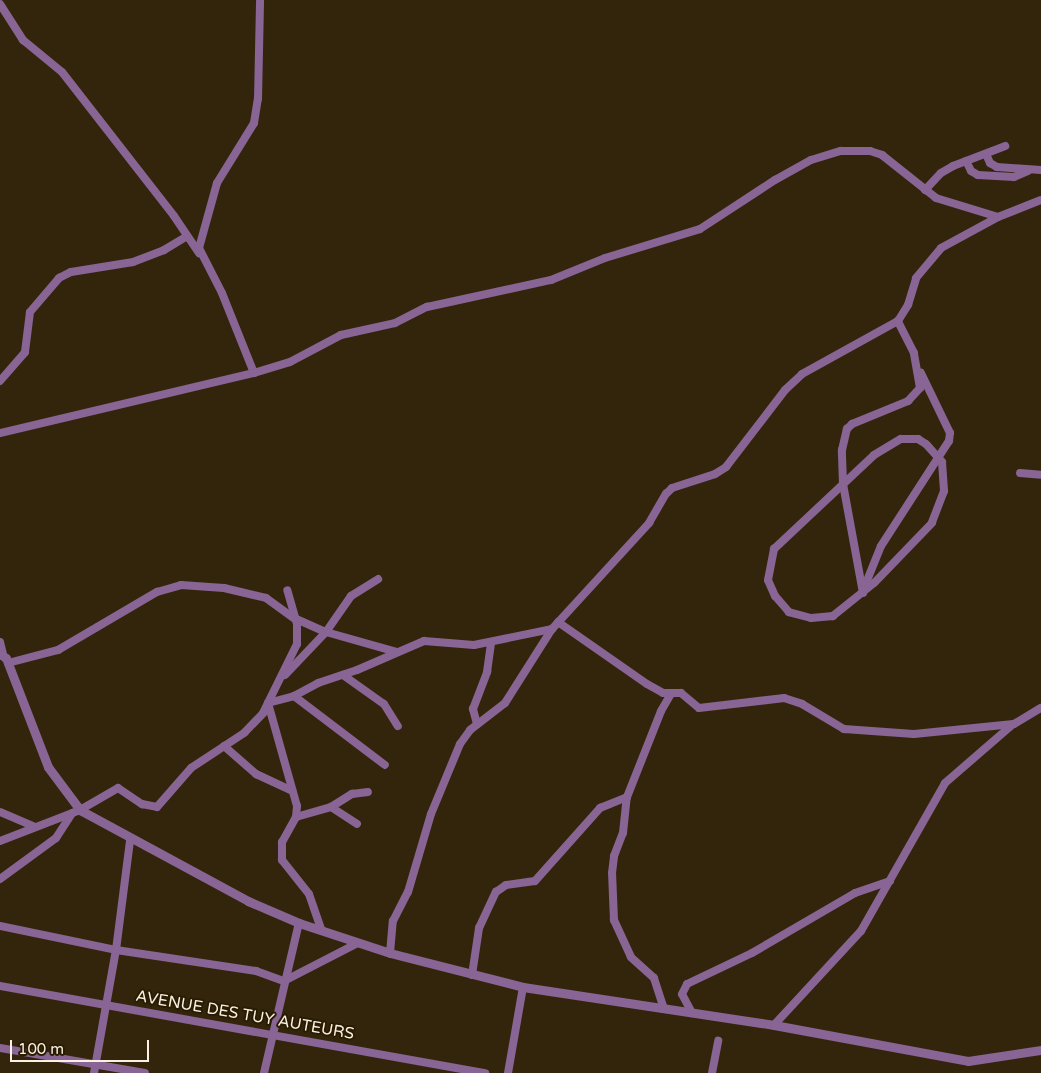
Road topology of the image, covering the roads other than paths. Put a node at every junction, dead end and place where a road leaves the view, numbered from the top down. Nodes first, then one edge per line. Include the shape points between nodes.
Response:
1 (260, 0) edge
2 (0, 4) edge
3 (1005, 146) dead end
4 (986, 154) junction
5 (966, 161) junction
6 (1041, 170) edge
7 (1028, 172) junction
8 (925, 190) junction
9 (1041, 200) edge
10 (998, 217) junction
11 (186, 237) junction
12 (199, 253) junction
13 (898, 321) junction
14 (918, 366) junction
15 (254, 373) junction
16 (0, 381) edge
17 (0, 433) edge
18 (938, 455) junction
19 (1020, 473) dead end
20 (1041, 475) edge
21 (843, 484) junction
22 (378, 579) dead end
23 (287, 590) dead end
24 (863, 593) junction
25 (294, 618) junction
26 (558, 622) junction
27 (552, 630) junction
28 (326, 632) junction
29 (0, 642) edge
30 (491, 642) junction
31 (398, 652) junction
32 (1, 654) edge
33 (8, 663) junction
34 (343, 675) junction
35 (278, 684) junction
36 (671, 694) junction
37 (294, 696) junction
38 (268, 704) junction
39 (1041, 708) edge
40 (477, 724) junction
41 (1014, 724) junction
42 (398, 726) dead end
43 (224, 746) junction
44 (385, 765) dead end
45 (292, 791) junction
46 (368, 792) dead end
47 (627, 797) junction
48 (331, 807) junction
49 (0, 812) edge
50 (76, 812) junction
51 (296, 817) junction
52 (357, 824) dead end
53 (35, 827) junction
54 (130, 840) junction
55 (0, 841) edge
56 (0, 879) edge
57 (890, 881) junction
58 (299, 923) junction
59 (0, 926) edge
60 (322, 930) junction
61 (358, 943) junction
62 (116, 950) junction
63 (390, 953) junction
64 (472, 975) junction
65 (284, 981) junction
66 (0, 986) edge
67 (523, 986) junction
68 (106, 1004) junction
69 (664, 1009) junction
70 (692, 1012) junction
71 (774, 1025) junction
72 (271, 1033) junction
73 (718, 1041) dead end
74 (0, 1048) edge
75 (1041, 1050) edge
76 (96, 1063) junction
77 (94, 1073) edge
78 (145, 1073) edge
79 (264, 1073) edge
80 (486, 1073) edge
81 (508, 1073) edge
82 (712, 1073) edge

1 - 12 street via 258,100 254,123 217,183
2 - 11 street via 23,40 62,72 174,216
3 - 4 street
4 - 5 street
4 - 7 street via 992,166
5 - 7 street via 971,171 978,175 1014,177
5 - 8 street via 941,173
6 - 7 street
8 - 10 street via 936,198
8 - 15 street via 882,155 854,150 827,154 775,180 700,229 605,258 551,280 427,307 395,324 341,334 290,362
9 - 10 street
10 - 13 street via 941,248 916,278 908,305
11 - 12 street
11 - 16 street via 133,262 71,272 59,278 30,312 25,352
12 - 15 street via 222,293
13 - 14 street
13 - 26 street via 802,374 785,390 726,467 715,474 672,488 649,523
14 - 18 street via 950,433 950,441
14 - 21 street via 920,388 914,396 858,420 847,429 842,450
15 - 17 street
18 - 21 street via 918,439 901,438 874,454
18 - 24 street via 881,546
18 - 24 street via 946,480 938,512 923,534
19 - 20 street
21 - 24 street
21 - 24 street via 780,541 770,561 768,580 775,596 789,612 811,618 833,616
22 - 28 street via 351,596
23 - 25 street
25 - 28 street
25 - 33 street via 266,598 224,588 181,585 157,592 58,650
25 - 35 street via 297,644
26 - 27 street
26 - 36 street via 648,684
27 - 30 street
27 - 40 street via 505,703
28 - 31 street
28 - 35 street
29 - 32 street
30 - 31 street via 474,645 424,641
30 - 40 street via 487,672 472,709
31 - 34 street
32 - 33 street
33 - 50 street via 41,754
34 - 37 street
34 - 42 street via 384,704
35 - 38 street
36 - 41 street via 681,693 699,708 784,698 802,704 844,729 866,732 948,733
36 - 47 street via 661,711
37 - 38 street
37 - 44 street
38 - 43 street via 254,723
38 - 45 street
39 - 41 street
40 - 63 street via 460,744 438,796 408,892 393,921
41 - 57 street via 945,783 918,826
43 - 45 street via 256,774
43 - 50 street via 191,768 157,807 142,804 118,788
45 - 51 street
46 - 48 street via 347,796
47 - 64 street via 600,808 535,881 506,885 496,892 479,928
47 - 69 street via 623,833 614,856 612,873 614,920 631,957 654,978
48 - 51 street
48 - 52 street
49 - 53 street
50 - 53 street
50 - 54 street
50 - 56 street via 56,838
51 - 60 street via 282,842 282,860 309,894
53 - 55 street
54 - 58 street via 248,902
54 - 62 street
57 - 70 street via 855,893 752,953 687,984 682,994
57 - 71 street via 861,931
58 - 60 street
58 - 65 street
59 - 62 street
60 - 61 street
61 - 63 street
61 - 65 street
62 - 65 street via 256,971
62 - 68 street
63 - 64 street
64 - 67 street
65 - 72 street
66 - 68 street, AVENUE DES TUY AUTEURS
67 - 69 street
67 - 81 street
68 - 72 street, AVENUE DES TUY AUTEURS
68 - 76 street
69 - 70 street
70 - 71 street
71 - 75 street via 968,1061
72 - 79 street
72 - 80 street, AVENUE DES TUY AUTEURS
73 - 82 street
74 - 76 street
76 - 77 street
76 - 78 street

